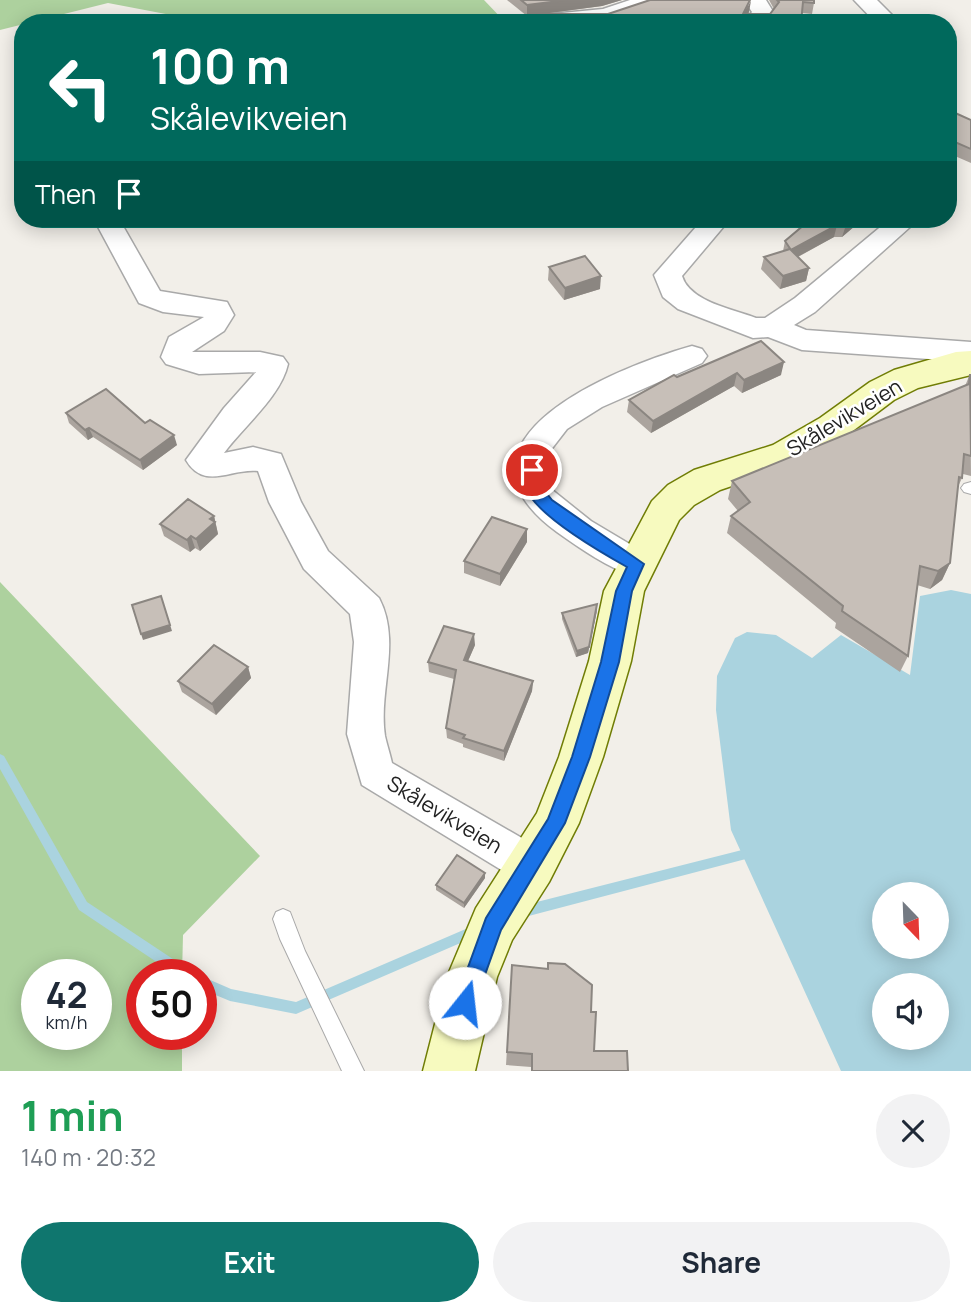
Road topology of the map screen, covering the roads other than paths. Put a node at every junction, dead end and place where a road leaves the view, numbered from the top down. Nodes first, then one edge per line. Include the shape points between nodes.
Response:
1 (651, 0) edge
2 (864, 0) edge
3 (609, 14) edge
4 (879, 14) edge
5 (112, 228) edge
6 (709, 228) edge
7 (895, 228) edge
8 (771, 327) junction
9 (971, 352) edge
10 (692, 356) dead end
11 (971, 363) edge
12 (636, 564) junction
13 (532, 866) junction
14 (283, 919) dead end
15 (353, 1071) edge
16 (449, 1071) edge

1 - 3 street
2 - 4 street
5 - 13 street, Skålevikveien via 149,297 217,309 220,315 214,324 179,344 176,357 191,365 250,359 273,364 269,381 202,460 214,467 253,459 270,462 316,560 367,608 372,642 366,734 376,773
6 - 8 street, Skålevikveien via 673,268 668,282 673,291 688,302 753,328
7 - 8 street
8 - 9 street, Skålevikveien via 802,340
10 - 12 street via 557,421 532,454 532,486 546,505
11 - 12 main road, Skålevikveien via 906,379 786,454 707,480 681,495 665,511
12 - 13 main road, Skålevikveien via 624,591 610,662 581,757 556,823
13 - 16 main road, Skålevikveien via 493,925 472,977
14 - 15 lane via 295,956 333,1021

